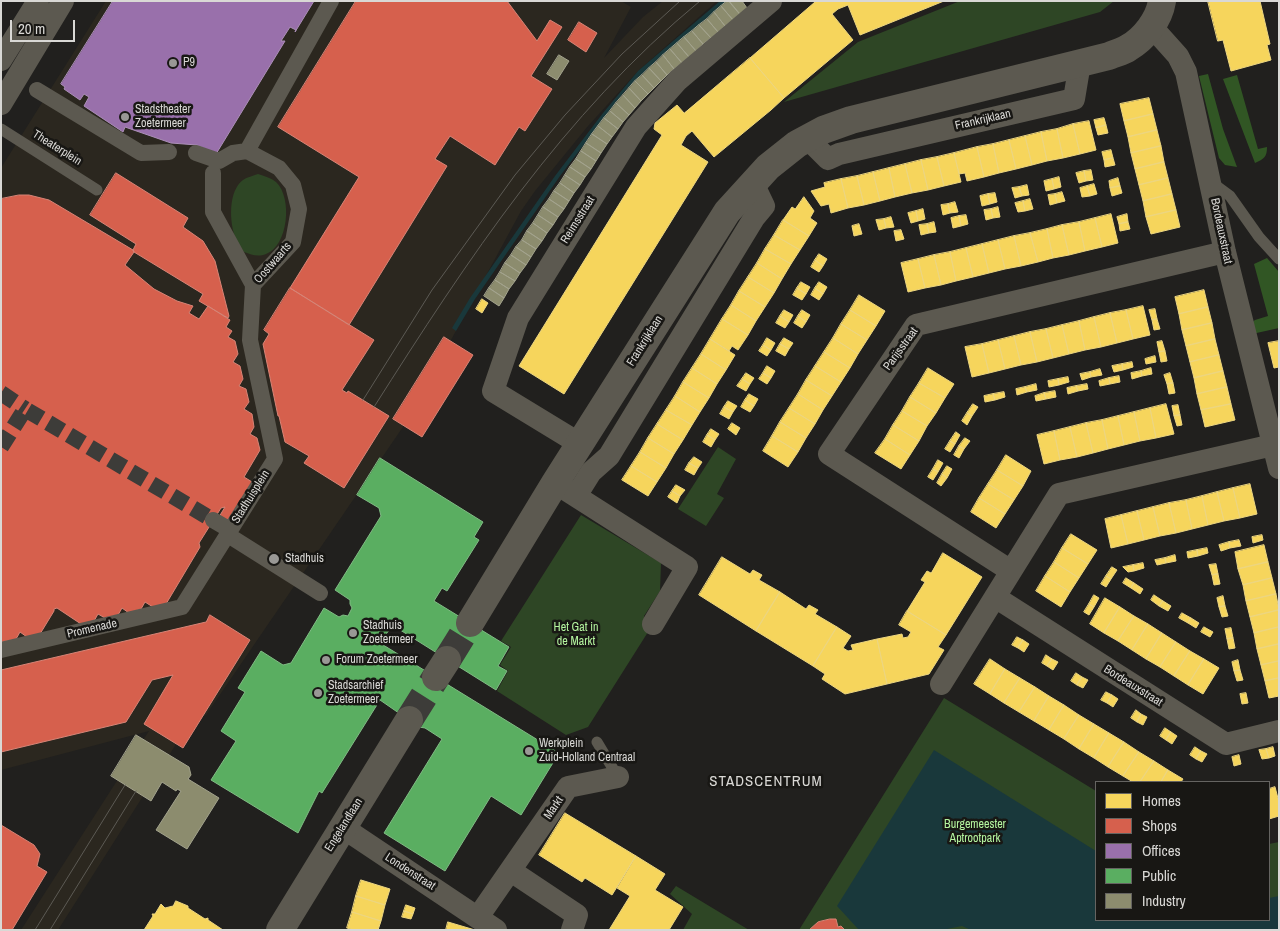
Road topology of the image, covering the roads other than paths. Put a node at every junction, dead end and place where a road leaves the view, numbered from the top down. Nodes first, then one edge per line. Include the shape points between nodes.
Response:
1 (38, 1) edge
2 (63, 1) edge
3 (332, 1) edge
4 (771, 1) edge
5 (1162, 1) edge
6 (1152, 27) junction
7 (1, 60) edge
8 (36, 90) dead end
9 (1, 104) edge
10 (1, 129) edge
11 (247, 151) junction
12 (169, 152) dead end
13 (196, 153) dead end
14 (213, 173) dead end
15 (1211, 182) junction
16 (753, 183) junction
17 (97, 190) dead end
18 (1226, 252) junction
19 (1279, 259) edge
20 (253, 285) junction
21 (580, 444) junction
22 (1273, 445) junction
23 (275, 459) joint
24 (1279, 468) edge
25 (565, 490) junction
26 (213, 520) tunnel mouth
27 (229, 532) junction
28 (1012, 571) junction
29 (320, 593) dead end
30 (995, 597) junction
31 (182, 607) joint
32 (470, 623) tunnel mouth
33 (653, 624) dead end
34 (1, 650) edge
35 (941, 684) dead end
36 (409, 720) tunnel mouth
37 (1279, 731) edge
38 (597, 742) dead end
39 (618, 778) joint
40 (342, 827) junction
41 (511, 871) junction
42 (487, 923) edge
43 (280, 930) edge
44 (572, 930) edge

1 - 7 street
2 - 9 street
3 - 11 street
4 - 21 street, Reimsstraat via 678,80 636,127 518,318 493,391
5 - 6 street
6 - 15 street, Bordeauxstraat via 1178,56 1186,72
6 - 16 street, Frankrijklaan via 1128,49 1109,56 851,120 823,130 797,144
8 - 12 street via 141,153
10 - 17 lane, Theaterplein
11 - 13 street via 233,153 219,161
11 - 20 street, Oostwaarts via 279,168 293,185 299,209 293,242
14 - 20 street via 213,212
15 - 18 street, Bordeauxstraat
15 - 19 lane via 1230,196
16 - 21 street, Frankrijklaan via 726,212
16 - 25 street via 764,206 609,456
18 - 22 street, Bordeauxstraat
18 - 28 street, Parijsstraat via 916,325 829,454
20 - 23 street, Oostwaarts via 250,340
21 - 25 street, Frankrijklaan
22 - 24 street, Bordeauxstraat
22 - 28 street via 1059,494
23 - 27 street, Stadhuisplein
25 - 32 street
25 - 33 street via 687,567
26 - 27 street
27 - 29 street, Stadhuisplein
27 - 31 street, Stadhuisplein
28 - 30 street
30 - 35 street
30 - 37 street, Bordeauxstraat via 1226,744
31 - 34 street, Promenade
36 - 40 street, Engelandlaan
38 - 39 lane
39 - 41 street, Markt via 568,787
40 - 42 street, Londenstraat
40 - 43 street, Engelandlaan
41 - 42 street, Londenstraat
41 - 44 street via 577,915

